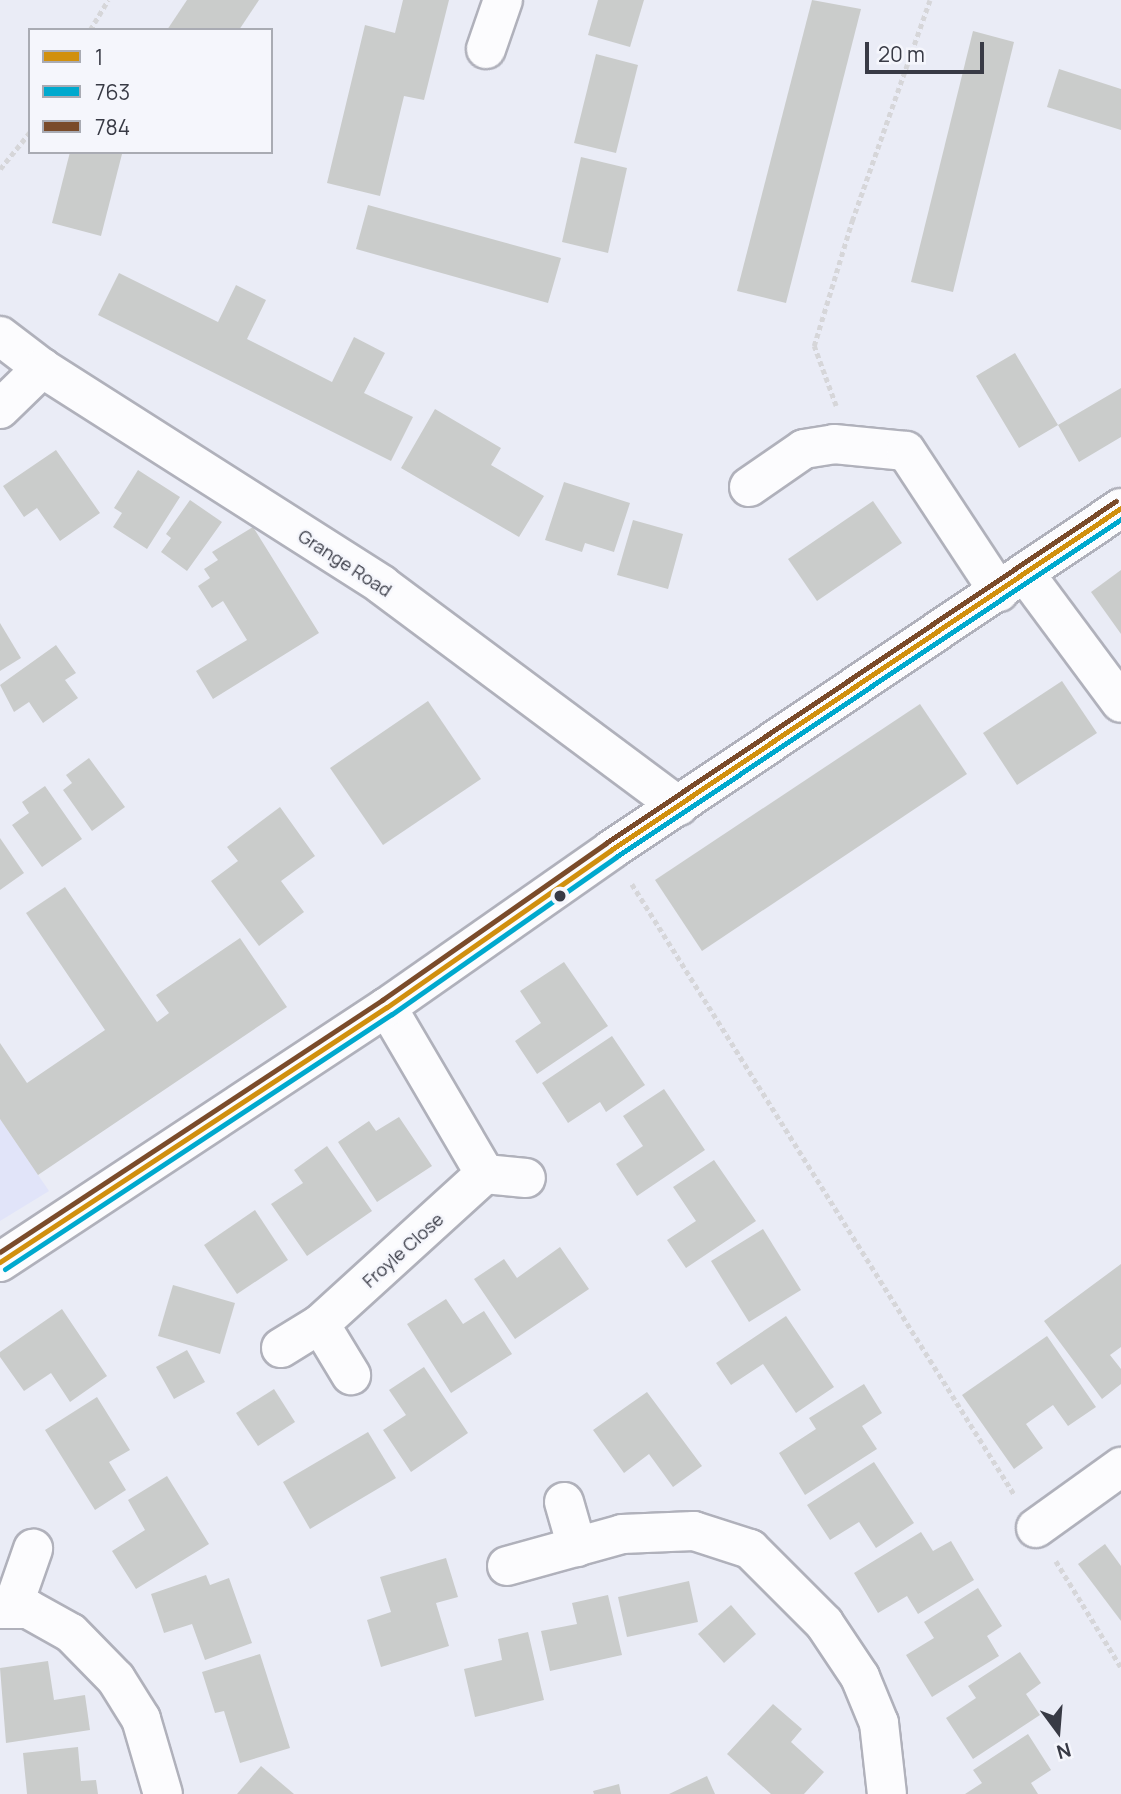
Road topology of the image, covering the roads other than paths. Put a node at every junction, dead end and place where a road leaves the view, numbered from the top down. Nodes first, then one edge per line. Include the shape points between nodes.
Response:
1 (503, 0) edge
2 (486, 49) dead end
3 (0, 336) edge
4 (42, 368) junction
5 (0, 409) edge
6 (749, 487) dead end
7 (1121, 508) edge
8 (1013, 583) junction
9 (1121, 703) edge
10 (679, 806) junction
11 (387, 1007) junction
12 (485, 1174) junction
13 (526, 1178) dead end
14 (5, 1248) edge
15 (320, 1324) junction
16 (281, 1348) dead end
17 (351, 1375) dead end
18 (1121, 1466) edge
19 (564, 1502) dead end
20 (1036, 1528) road end
21 (577, 1546) junction
22 (33, 1549) dead end
23 (507, 1566) dead end
24 (6, 1609) edge
25 (163, 1794) edge
26 (887, 1794) edge

1 - 2 street
3 - 4 street, Grange Road
4 - 5 street
4 - 10 street, Grange Road via 382,585
6 - 8 street via 804,449 834,444 906,451
7 - 8 street
8 - 9 street
8 - 10 street
10 - 11 street
11 - 12 street
11 - 14 street
12 - 13 street
12 - 15 street, Froyle Close
15 - 16 street, Froyle Close
15 - 17 street
18 - 20 street
19 - 21 street
21 - 23 street
21 - 26 street via 622,1534 694,1531 750,1549 824,1623 860,1676 879,1723
22 - 24 street
24 - 25 street via 28,1609 71,1633 116,1679 141,1718

